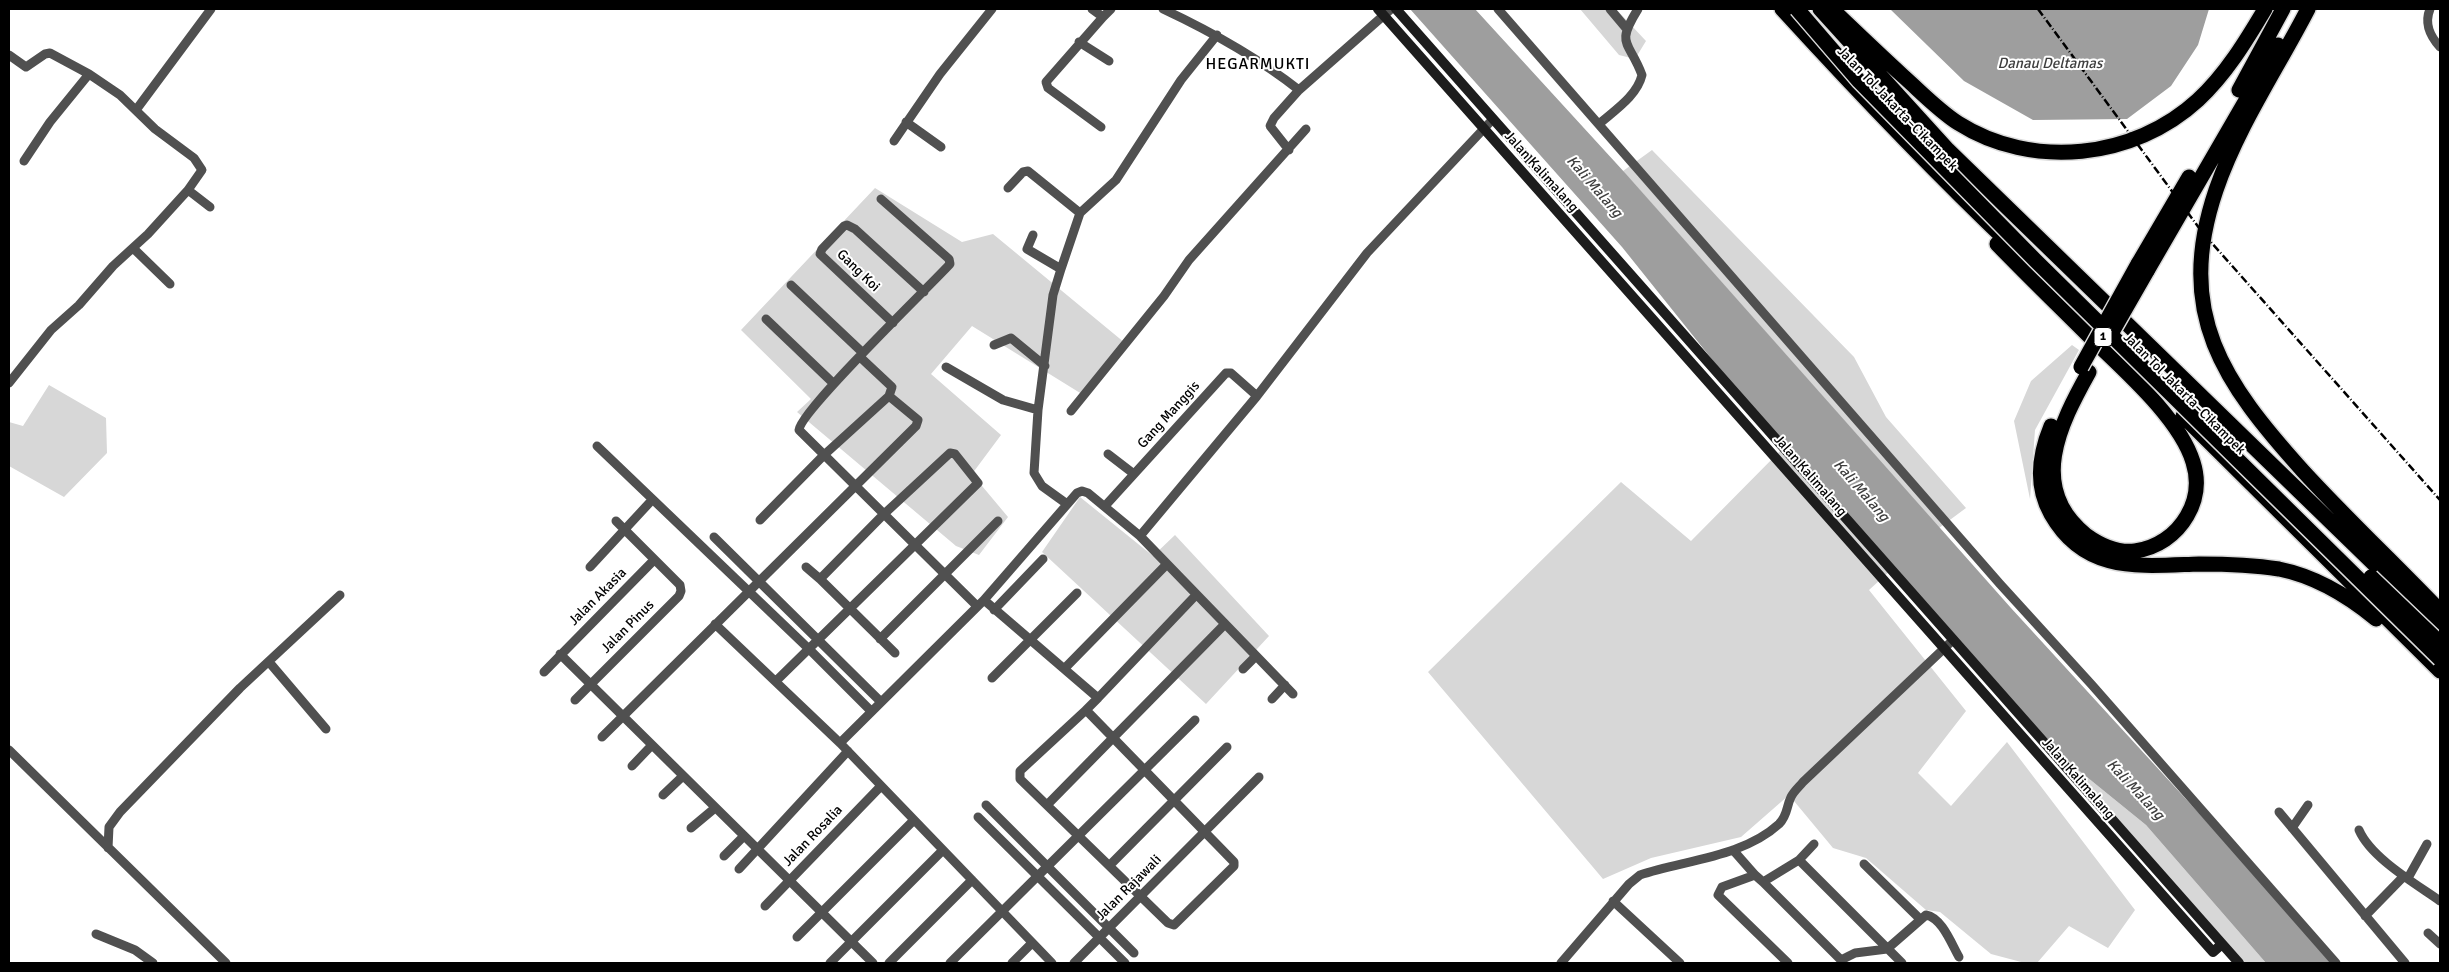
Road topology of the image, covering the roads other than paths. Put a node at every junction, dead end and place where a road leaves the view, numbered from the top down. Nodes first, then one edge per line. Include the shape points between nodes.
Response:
1 (210, 9) edge
2 (992, 9) edge
3 (1092, 9) edge
4 (1111, 9) edge
5 (1163, 9) edge
6 (1396, 9) edge
7 (1498, 9) edge
8 (1610, 9) edge
9 (1638, 9) edge
10 (1782, 9) edge
11 (1797, 9) edge
12 (1807, 9) edge
13 (1820, 9) edge
14 (1831, 9) edge
15 (2265, 9) edge
16 (2284, 9) edge
17 (2298, 9) edge
18 (2308, 9) edge
19 (2430, 9) edge
20 (1385, 11) edge
21 (1103, 16) junction
22 (1626, 28) junction
23 (2290, 33) junction
24 (1217, 35) junction
25 (1079, 42) junction
26 (2440, 47) edge
27 (9, 55) edge
28 (1110, 61) dead end
29 (89, 74) junction
30 (1299, 90) junction
31 (136, 110) junction
32 (1493, 119) junction
33 (906, 122) junction
34 (1600, 124) junction
35 (1101, 127) dead end
36 (1484, 128) junction
37 (1306, 129) dead end
38 (894, 141) dead end
39 (941, 148) dead end
40 (1289, 150) junction
41 (24, 161) dead end
42 (1942, 179) junction
43 (1008, 188) dead end
44 (188, 190) junction
45 (882, 199) dead end
46 (210, 207) dead end
47 (1080, 213) junction
48 (1033, 235) dead end
49 (133, 248) junction
50 (2142, 268) junction
51 (1061, 269) junction
52 (170, 284) dead end
53 (792, 285) dead end
54 (924, 292) junction
55 (766, 319) dead end
56 (893, 323) junction
57 (994, 345) dead end
58 (861, 355) junction
59 (1045, 366) junction
60 (946, 367) dead end
61 (2085, 369) junction
62 (9, 383) edge
63 (834, 383) junction
64 (889, 396) junction
65 (1258, 396) junction
66 (1038, 410) junction
67 (1071, 412) dead end
68 (597, 446) dead end
69 (1108, 454) dead end
70 (824, 455) junction
71 (1134, 474) junction
72 (855, 485) junction
73 (652, 500) junction
74 (1067, 504) junction
75 (1105, 506) junction
76 (883, 515) junction
77 (760, 520) dead end
78 (616, 521) dead end
79 (998, 521) dead end
80 (625, 531) junction
81 (1140, 536) junction
82 (714, 537) dead end
83 (914, 544) junction
84 (1043, 559) dead end
85 (654, 560) junction
86 (1167, 564) junction
87 (806, 566) dead end
88 (590, 567) dead end
89 (944, 573) junction
90 (820, 580) junction
91 (760, 581) junction
92 (749, 592) junction
93 (1077, 593) dead end
94 (340, 595) dead end
95 (1196, 595) junction
96 (981, 603) junction
97 (850, 608) junction
98 (994, 610) junction
99 (2440, 611) edge
100 (715, 624) junction
101 (1225, 624) junction
102 (2440, 628) edge
103 (880, 639) junction
104 (820, 640) junction
105 (1029, 640) junction
106 (1953, 640) junction
107 (2440, 643) edge
108 (1945, 649) junction
109 (810, 650) junction
110 (895, 653) dead end
111 (560, 654) junction
112 (1256, 656) junction
113 (2434, 659) edge
114 (269, 662) junction
115 (1065, 668) junction
116 (1243, 668) dead end
117 (2440, 671) edge
118 (544, 672) dead end
119 (992, 678) dead end
120 (776, 681) junction
121 (590, 684) junction
122 (1285, 685) junction
123 (1293, 694) dead end
124 (1098, 698) junction
125 (1272, 699) dead end
126 (575, 700) dead end
127 (880, 701) junction
128 (1086, 710) junction
129 (871, 711) junction
130 (622, 716) junction
131 (1195, 720) dead end
132 (326, 729) dead end
133 (602, 737) dead end
134 (1114, 739) junction
135 (840, 743) junction
136 (652, 745) junction
137 (1227, 747) dead end
138 (9, 750) edge
139 (848, 751) junction
140 (632, 766) dead end
141 (1144, 770) junction
142 (683, 776) junction
143 (1259, 778) dead end
144 (881, 786) junction
145 (663, 795) dead end
146 (1175, 800) junction
147 (986, 805) dead end
148 (1047, 805) junction
149 (2308, 805) dead end
150 (715, 808) junction
151 (2279, 812) dead end
152 (978, 817) dead end
153 (914, 820) junction
154 (691, 828) dead end
155 (2292, 828) junction
156 (2359, 830) dead end
157 (1204, 831) junction
158 (1078, 835) junction
159 (744, 836) junction
160 (1814, 844) dead end
161 (2427, 844) dead end
162 (108, 848) junction
163 (757, 849) junction
164 (943, 850) junction
165 (1733, 850) junction
166 (724, 856) dead end
167 (1799, 860) junction
168 (1864, 864) dead end
169 (1110, 865) junction
170 (1047, 866) junction
171 (739, 869) dead end
172 (1037, 876) junction
173 (1755, 876) junction
174 (2406, 877) junction
175 (789, 880) junction
176 (972, 880) junction
177 (1763, 882) junction
178 (1140, 896) junction
179 (1613, 901) junction
180 (2440, 901) edge
181 (765, 906) dead end
182 (1001, 910) junction
183 (821, 913) junction
184 (2365, 916) junction
185 (1920, 919) junction
186 (1109, 928) junction
187 (2428, 933) dead end
188 (96, 934) dead end
189 (797, 937) dead end
190 (1099, 938) junction
191 (1032, 942) junction
192 (852, 943) junction
193 (2222, 944) junction
194 (2440, 944) edge
195 (1887, 949) junction
196 (1134, 953) dead end
197 (1958, 957) dead end
198 (1840, 962) edge
199 (153, 963) edge
200 (226, 963) edge
201 (830, 963) edge
202 (872, 963) edge
203 (890, 963) edge
204 (950, 963) edge
205 (1012, 963) edge
206 (1052, 963) edge
207 (1074, 963) edge
208 (1124, 963) edge
209 (1561, 963) edge
210 (1680, 963) edge
211 (1788, 963) edge
212 (1902, 963) edge
213 (2239, 963) edge
214 (2336, 963) edge
215 (2405, 963) edge

1 - 31 street
2 - 33 street
3 - 21 street
4 - 21 street
5 - 24 street
6 - 32 main road, Jalan Kalimalang
7 - 34 street
8 - 22 street
9 - 22 street
10 - 42 highway, Jalan Tol Jakarta–Cikampek / 1
11 - 113 highway, 1, bridge via 1859,81
12 - 107 highway, 1, bridge via 1857,68 1947,163 2241,454
13 - 102 highway, Jalan Tol Jakarta–Cikampek / 1 via 1948,150
14 - 15 highway via 1926,98 1958,122 1982,136 2042,152 2100,149 2132,141 2174,119 2199,99 2222,73
16 - 50 highway
17 - 23 highway
18 - 23 highway
19 - 26 street via 2427,24
20 - 30 street
20 - 36 main road, Jalan Kalimalang
21 - 25 street
22 - 34 street via 1625,43 1642,75 1632,93
23 - 50 highway
23 - 99 highway via 2235,142 2216,191 2202,260 2201,282 2209,329 2231,381 2256,417 2324,493
24 - 30 street via 1271,68
24 - 47 street via 1181,80 1116,180
25 - 28 street
25 - 35 street via 1046,84
27 - 29 street via 26,67 50,53
29 - 31 street
29 - 41 street via 50,122
30 - 40 street via 1270,126
31 - 44 street via 155,130 199,163 202,170
32 - 36 street
32 - 106 main road, Jalan Kalimalang
33 - 38 street
33 - 39 street
34 - 214 street via 2006,591
36 - 65 street via 1367,252
36 - 108 main road, Jalan Kalimalang
37 - 40 street
40 - 67 street via 1189,260
42 - 61 highway via 1958,204 2136,382 2185,444 2196,475 2195,498 2177,530 2155,545 2123,551 2092,539 2067,515 2057,494 2053,465 2057,439
42 - 113 highway, Jalan Tol Jakarta–Cikampek / 1
43 - 47 street via 1028,171
44 - 46 street
44 - 49 street
45 - 54 street via 949,259 950,264
47 - 51 street
48 - 51 street via 1028,249
49 - 52 street
49 - 62 street via 51,330
50 - 61 highway, bridge
51 - 59 street via 1053,295
53 - 58 street
54 - 56 street
54 - 56 street, Gang Koi via 855,229 844,226 820,254
55 - 63 street
56 - 58 street
57 - 59 street via 1011,338
58 - 63 street
58 - 64 street via 892,387
59 - 66 street
60 - 66 street via 1004,400
61 - 113 highway via 2052,424 2041,462 2043,496 2049,511 2068,538 2092,555 2127,566 2242,566 2294,573 2354,602
63 - 70 street via 799,427
64 - 70 street
64 - 72 street via 918,420 918,424
65 - 71 street, Gang Manggis via 1226,372
65 - 81 street
66 - 74 street via 1034,473 1042,486
68 - 73 street
69 - 71 street
70 - 72 street
70 - 77 street
71 - 75 street, Gang Manggis
72 - 76 street
72 - 91 street
73 - 80 street
73 - 92 street
74 - 75 street via 1082,491
74 - 96 street
75 - 81 street
76 - 83 street
76 - 83 street via 950,452 955,454 978,484
76 - 90 street
78 - 80 street
79 - 89 street
80 - 85 street
80 - 88 street
81 - 86 street
82 - 91 street
83 - 89 street
83 - 97 street
84 - 98 street
85 - 111 street, Jalan Akasia
85 - 121 street, Jalan Pinus via 681,588 679,596
86 - 95 street
86 - 115 street
87 - 90 street
89 - 96 street
89 - 103 street
90 - 97 street
91 - 92 street
91 - 104 street
92 - 100 street
92 - 109 street
93 - 105 street
94 - 114 street
95 - 101 street
95 - 124 street
96 - 98 street
96 - 127 street
97 - 103 street
97 - 104 street
98 - 105 street
100 - 120 street
100 - 130 street
101 - 112 street
101 - 134 street
103 - 110 street
104 - 109 street
104 - 127 street
105 - 115 street
105 - 119 street
106 - 108 street
106 - 193 main road, Jalan Kalimalang
108 - 165 street via 1803,782 1792,794 1786,816 1778,824 1764,836
108 - 193 main road, Jalan Kalimalang via 2213,952
109 - 120 street
109 - 129 street
111 - 118 street, Jalan Akasia
111 - 121 street
112 - 116 street
112 - 122 street
113 - 117 highway, Jalan Tol Jakarta–Cikampek / 1
114 - 132 street
114 - 162 street via 113,819 109,827
115 - 124 street
120 - 135 street
121 - 126 street, Jalan Pinus
121 - 130 street
122 - 123 street
122 - 125 street
124 - 128 street
127 - 129 street
128 - 134 street
128 - 148 street via 1019,773 1021,781
129 - 135 street
130 - 133 street
130 - 136 street
131 - 141 street
134 - 141 street
134 - 148 street
135 - 139 street
136 - 140 street
136 - 142 street
137 - 146 street
138 - 162 street
139 - 144 street
139 - 163 street
141 - 146 street
141 - 158 street
142 - 145 street
142 - 150 street
143 - 157 street, Jalan Rajawali
144 - 153 street
144 - 175 street, Jalan Rosalia
146 - 157 street
146 - 169 street
147 - 170 street
148 - 158 street
149 - 155 street
150 - 154 street
150 - 159 street
151 - 155 street
152 - 172 street
153 - 164 street
153 - 183 street
155 - 184 street
156 - 174 street via 2365,842
157 - 178 street, Jalan Rajawali
157 - 178 street via 1232,858 1234,866 1201,900 1177,924 1172,925
158 - 169 street
158 - 170 street
159 - 163 street
159 - 166 street
160 - 167 street
161 - 174 street
162 - 200 street
163 - 171 street
163 - 175 street
164 - 176 street
164 - 192 street
165 - 173 street
165 - 179 street via 1640,875
167 - 177 street
167 - 195 street
168 - 185 street
169 - 178 street
170 - 172 street
170 - 186 street
172 - 182 street
172 - 190 street
173 - 177 street
173 - 211 street via 1722,887 1718,895
174 - 180 street
174 - 184 street
175 - 181 street, Jalan Rosalia
175 - 183 street
176 - 182 street
176 - 203 street
177 - 198 street
178 - 186 street, Jalan Rajawali
179 - 209 street
179 - 210 street
182 - 191 street
182 - 204 street
183 - 189 street
183 - 192 street
184 - 215 street
185 - 195 street
185 - 197 street via 1926,915 1935,919
186 - 190 street, Jalan Rajawali
186 - 196 street
187 - 194 street
188 - 199 street via 135,950
190 - 207 street, Jalan Rajawali
190 - 208 street
191 - 205 street
191 - 206 street
192 - 201 street
192 - 202 street
193 - 213 main road, Jalan Kalimalang
195 - 198 street via 1855,953
195 - 212 street

